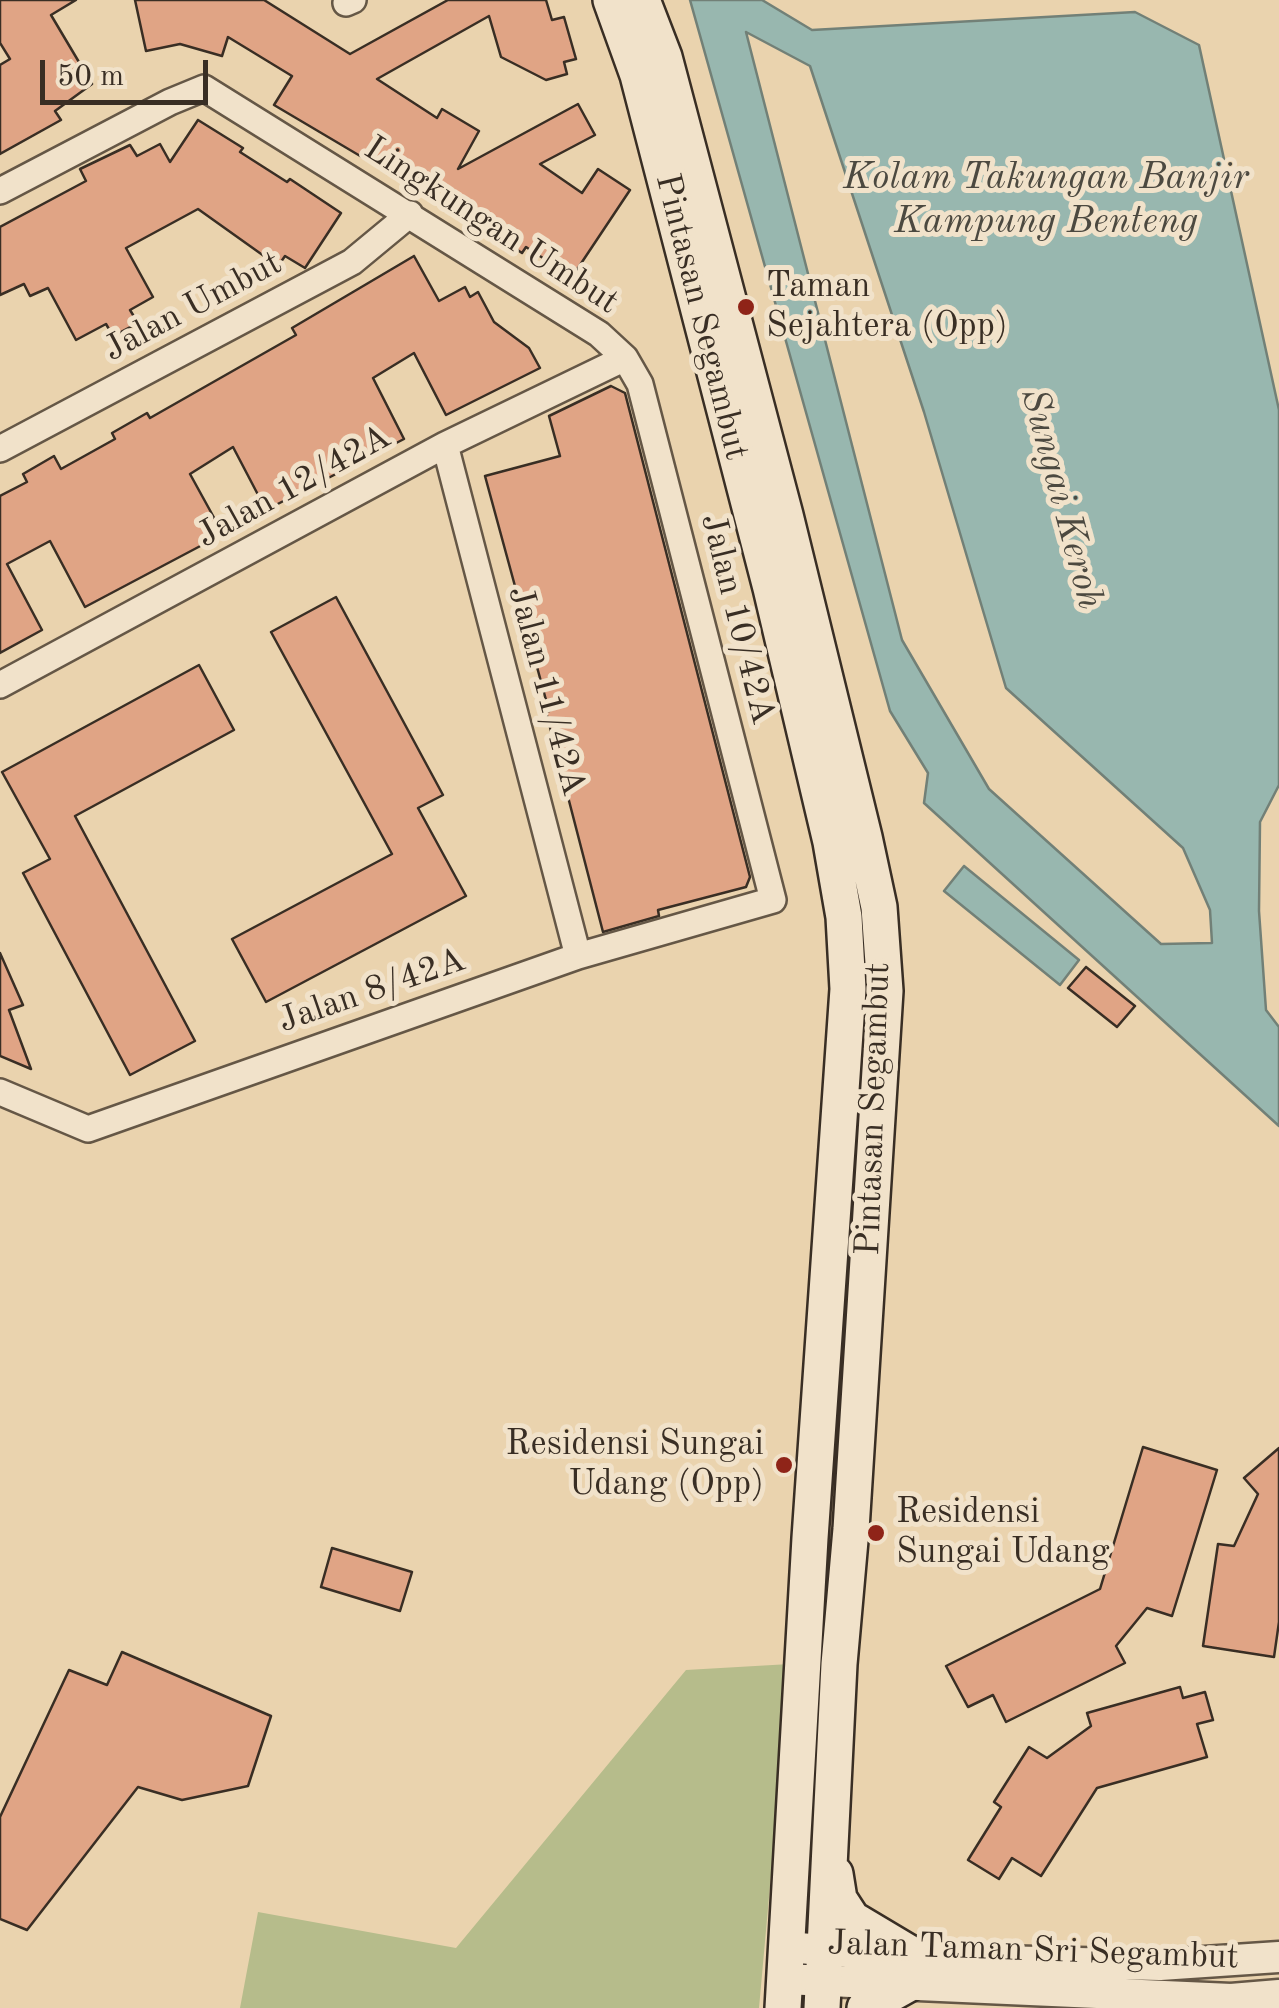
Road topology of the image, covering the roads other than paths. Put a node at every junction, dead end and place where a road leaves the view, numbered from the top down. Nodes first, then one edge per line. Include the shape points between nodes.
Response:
1 (611, 0) edge
2 (642, 0) edge
3 (0, 191) edge
4 (410, 214) junction
5 (625, 358) junction
6 (446, 444) junction
7 (0, 449) edge
8 (0, 686) edge
9 (774, 900) joint
10 (578, 956) junction
11 (0, 1092) edge
12 (830, 1843) junction
13 (1279, 1957) edge
14 (912, 1970) junction
15 (784, 1978) edge
16 (823, 1979) edge
17 (1279, 1994) edge
18 (865, 2008) edge

1 - 15 main road, Pintasan Segambut via 638,75 757,534 844,917 848,990
2 - 12 main road, Pintasan Segambut via 664,57 780,496 878,908 885,991
3 - 4 street, Lingkungan Umbut via 204,88
4 - 5 street, Lingkungan Umbut via 600,334
4 - 7 street, Jalan Umbut via 352,262
5 - 6 street, Jalan 12/42A
5 - 9 street, Jalan 10/42A via 640,384
6 - 8 street, Jalan 12/42A
6 - 10 street, Jalan 11/42A
9 - 10 street, Jalan 8/42A
10 - 11 street, Jalan 8/42A via 88,1130
12 - 14 main road via 838,1898 852,1920
12 - 16 main road, Pintasan Segambut
13 - 14 street, Jalan Taman Sri Segambut
14 - 16 street, Jalan Taman Sri Segambut
14 - 17 street, Jalan Taman Sri Segambut via 1230,1999
14 - 18 main road
15 - 16 street, Jalan Taman Sri Segambut

